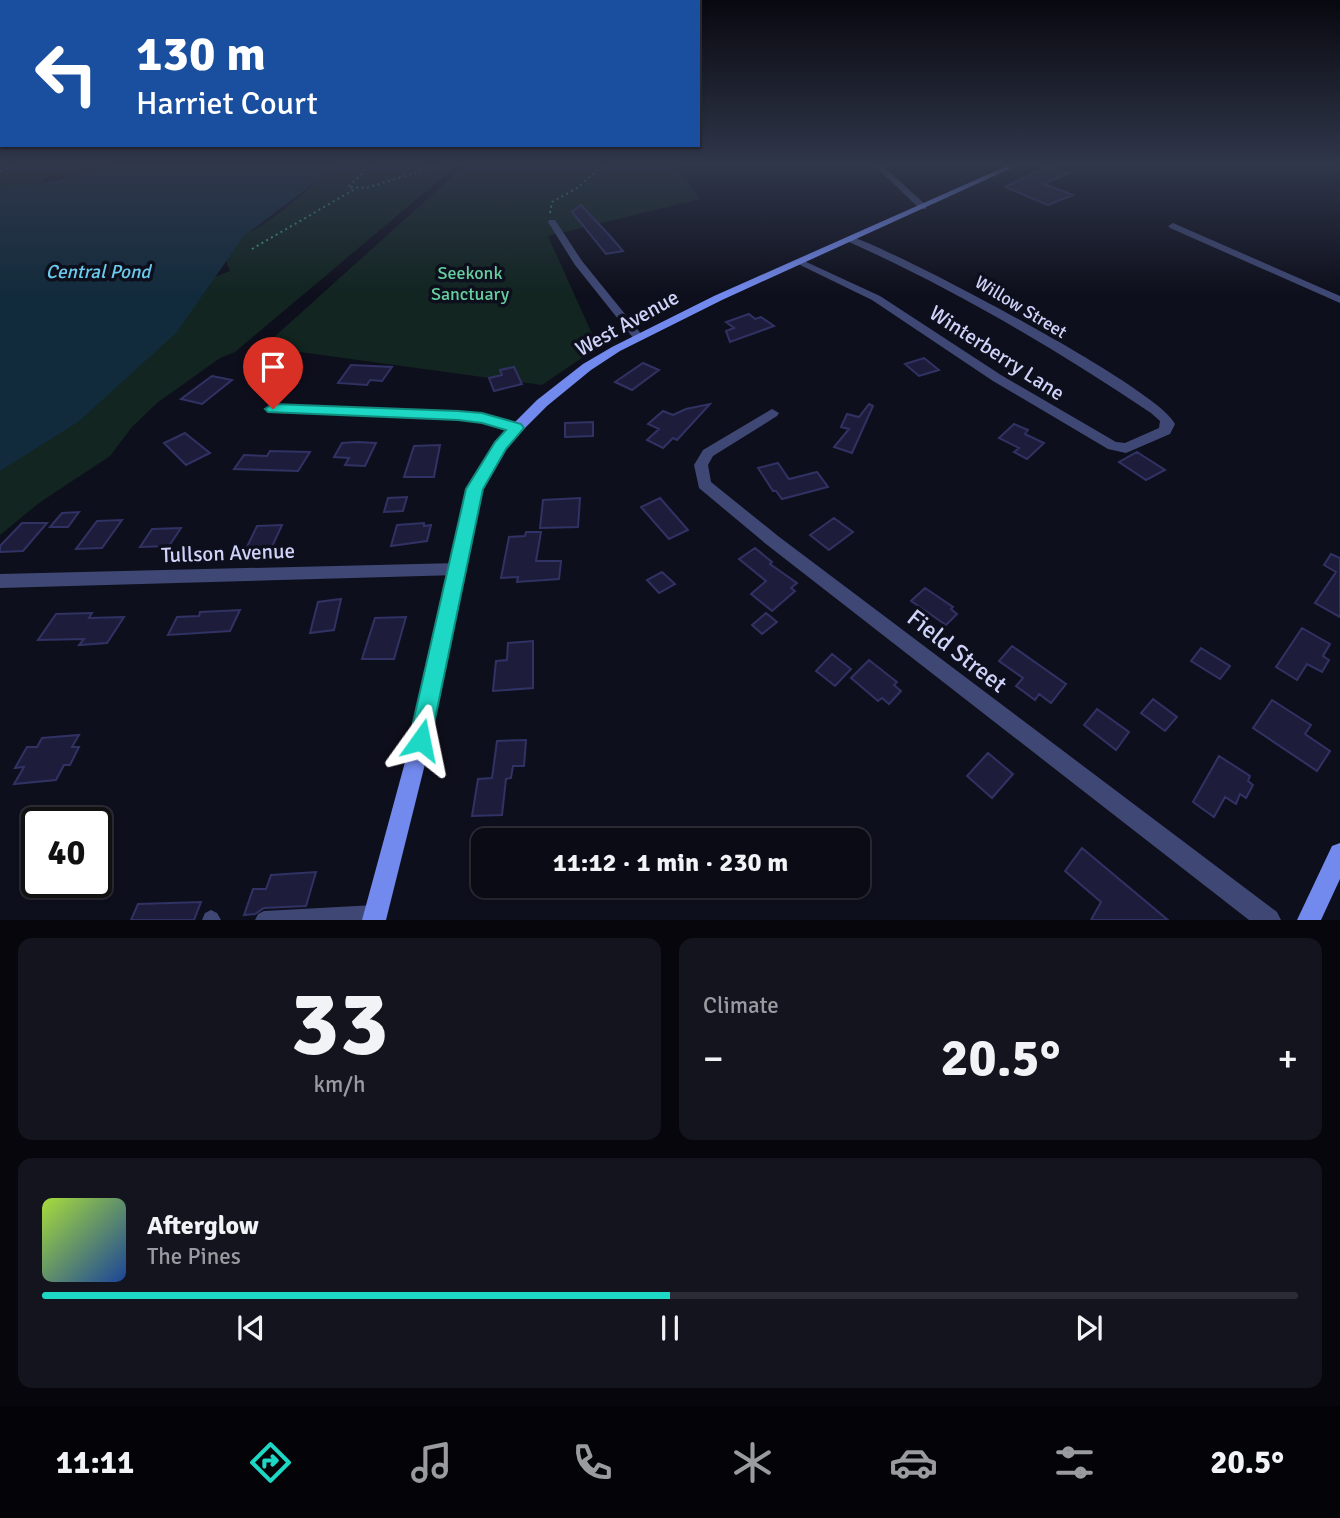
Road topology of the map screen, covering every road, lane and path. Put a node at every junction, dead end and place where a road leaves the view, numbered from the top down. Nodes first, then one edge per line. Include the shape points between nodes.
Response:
1 (321, 209) edge
2 (550, 209) edge
3 (919, 209) edge
4 (552, 222) joint
5 (1173, 226) dead end
6 (850, 239) junction
7 (252, 249) dead end
8 (799, 262) junction
9 (1340, 300) edge
10 (638, 337) junction
11 (273, 409) dead end
12 (772, 413) dead end
13 (1166, 419) joint
14 (516, 428) junction
15 (458, 569) junction
16 (0, 581) edge
17 (1340, 855) edge
18 (374, 917) edge
19 (264, 919) edge
20 (1269, 919) edge
21 (1309, 919) edge

1 - 7 path
2 - 4 path
3 - 6 street, West Avenue
4 - 10 street via 578,263
5 - 9 street
6 - 8 street, West Avenue
6 - 13 street, Willow Street via 935,277
8 - 10 street, West Avenue
8 - 13 street, Winterberry Lane via 876,298 997,378 1113,446 1126,448 1153,438 1165,431
10 - 14 street, West Avenue via 587,367
11 - 14 street via 458,416
12 - 20 street, Field Street via 708,453 701,465 704,484
14 - 15 street, West Avenue via 474,489
15 - 16 street, Tullson Avenue
15 - 18 street, West Avenue via 421,740
17 - 21 street
18 - 19 lane

